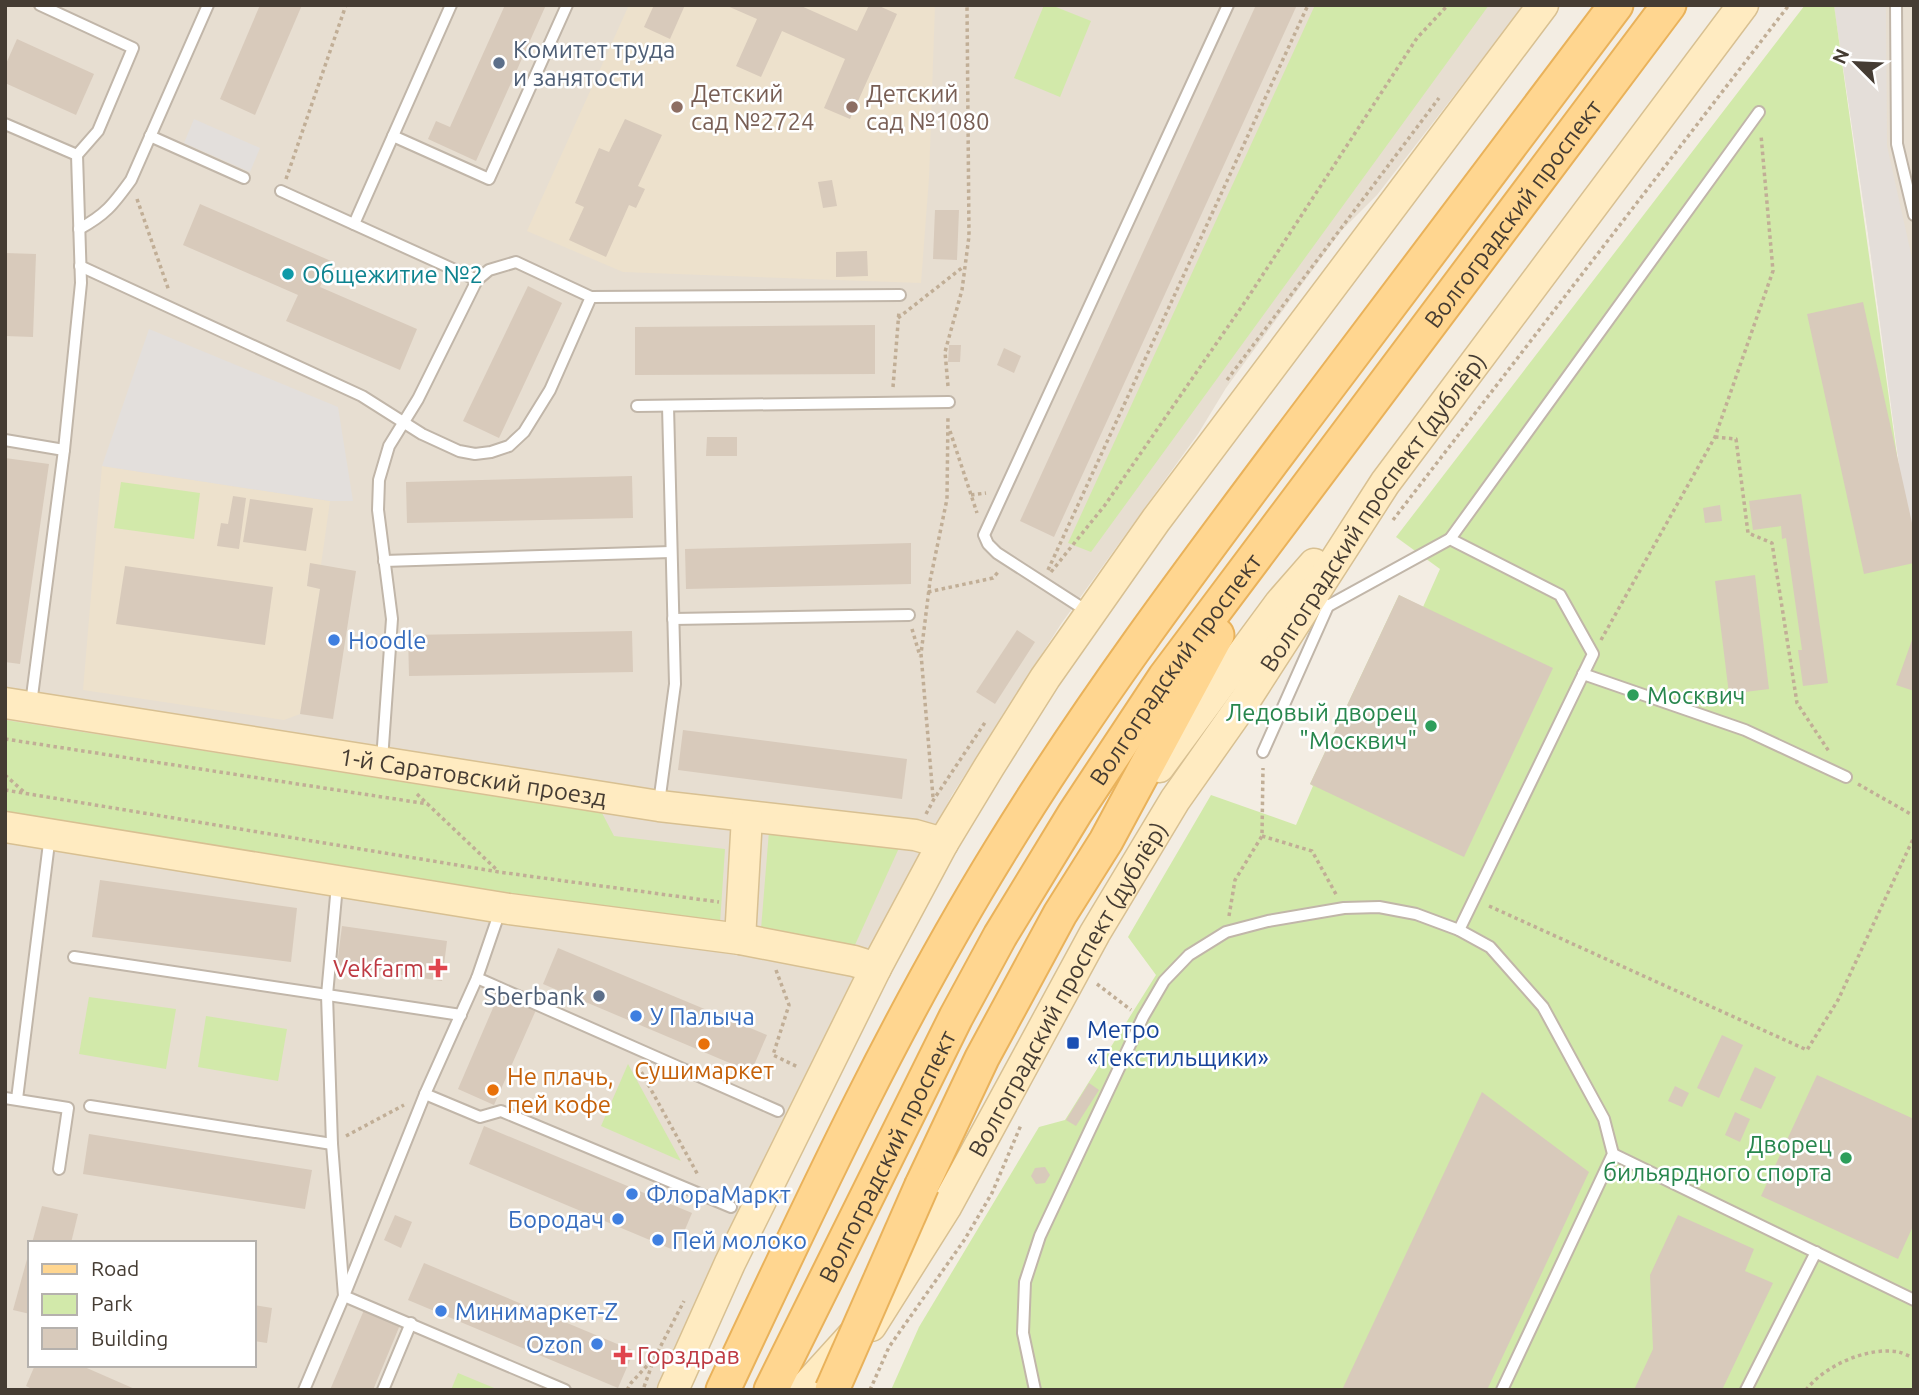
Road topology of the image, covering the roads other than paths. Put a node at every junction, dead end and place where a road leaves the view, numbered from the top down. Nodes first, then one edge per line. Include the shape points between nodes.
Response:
1 (40, 5) edge
2 (208, 5) edge
3 (452, 5) edge
4 (567, 5) edge
5 (1228, 5) edge
6 (1543, 5) edge
7 (1616, 5) edge
8 (1669, 5) edge
9 (1896, 5) edge
10 (1733, 12) edge
11 (1759, 112) road end
12 (5, 124) edge
13 (150, 136) junction
14 (393, 136) junction
15 (77, 155) junction
16 (244, 177) dead end
17 (281, 191) road end
18 (1912, 196) edge
19 (1914, 215) edge
20 (354, 224) junction
21 (79, 229) junction
22 (80, 266) junction
23 (477, 280) junction
24 (900, 295) road end
25 (591, 297) junction
26 (949, 402) dead end
27 (668, 406) junction
28 (637, 407) dead end
29 (404, 422) junction
30 (5, 440) edge
31 (64, 450) junction
32 (1384, 483) junction
33 (1271, 534) junction
34 (1450, 539) junction
35 (671, 552) junction
36 (384, 561) junction
37 (1320, 602) junction
38 (1090, 613) junction
39 (909, 615) road end
40 (673, 619) junction
41 (1583, 674) junction
42 (18, 704) edge
43 (1263, 752) road end
44 (382, 762) junction
45 (1846, 777) road end
46 (659, 806) junction
47 (747, 817) junction
48 (5, 827) edge
49 (50, 835) junction
50 (1107, 841) junction
51 (943, 843) junction
52 (338, 882) junction
53 (501, 908) junction
54 (1459, 930) junction
55 (740, 939) junction
56 (74, 957) dead end
57 (876, 968) junction
58 (477, 978) junction
59 (327, 995) junction
60 (461, 1015) junction
61 (425, 1094) junction
62 (11, 1099) edge
63 (90, 1106) dead end
64 (778, 1111) dead end
65 (332, 1144) junction
66 (1613, 1154) junction
67 (59, 1169) dead end
68 (731, 1207) dead end
69 (1816, 1252) junction
70 (730, 1263) junction
71 (344, 1296) junction
72 (890, 1297) junction
73 (1914, 1300) edge
74 (411, 1323) junction
75 (658, 1388) edge
76 (304, 1390) edge
77 (383, 1390) edge
78 (565, 1390) edge
79 (692, 1390) edge
80 (723, 1390) edge
81 (771, 1390) edge
82 (803, 1390) edge
83 (827, 1390) edge
84 (832, 1390) edge
85 (1035, 1390) edge
86 (1502, 1390) edge
87 (1746, 1390) edge

1 - 15 lane via 133,48 98,131
2 - 13 lane
3 - 14 lane
4 - 14 lane via 489,179
5 - 38 lane via 984,535 988,544 1009,560
6 - 38 main road
7 - 80 main road, Волгоградский проспект via 1135,647 1064,750 956,924 872,1079
8 - 33 main road, Волгоградский проспект
9 - 18 lane via 1897,144
10 - 32 main road, Волгоградский проспект (дублёр)
11 - 34 lane
12 - 15 lane
13 - 16 lane
13 - 21 lane via 131,180 116,201
14 - 20 lane
15 - 21 lane
17 - 20 lane
18 - 19 lane
20 - 23 lane
21 - 22 lane
22 - 29 lane via 362,396
22 - 31 lane
23 - 25 lane via 489,270 516,262
23 - 29 lane
24 - 25 lane
25 - 29 lane via 538,412 509,446 475,454 422,434
26 - 27 lane
27 - 28 lane
27 - 35 lane
29 - 36 lane via 389,446 379,480
30 - 31 lane
31 - 42 lane
32 - 37 main road, Волгоградский проспект (дублёр)
32 - 50 main road via 1280,603
33 - 50 main road
33 - 81 main road, Волгоградский проспект via 1135,721 1000,936 901,1124
34 - 37 lane
34 - 41 lane via 1560,595 1593,654
35 - 36 lane
35 - 40 lane
36 - 44 lane via 392,619
37 - 43 lane
37 - 72 main road, Волгоградский проспект (дублёр) via 1175,800 1095,933 946,1207
38 - 51 main road
39 - 40 lane
40 - 46 lane via 675,684
41 - 45 lane via 1745,730
41 - 54 lane
42 - 44 main road, 1-й Саратовский проезд
44 - 46 main road, 1-й Саратовский проезд
46 - 47 main road, 1-й Саратовский проезд
47 - 51 main road, 1-й Саратовский проезд via 915,835
47 - 55 main road
48 - 49 main road
49 - 52 main road
49 - 62 lane
50 - 84 main road, bridge via 1060,914 982,1058
51 - 57 main road
52 - 53 main road
52 - 59 lane
53 - 55 main road
53 - 58 lane
54 - 66 lane via 1490,947 1543,1007 1604,1119
54 - 85 lane via 1379,907 1268,921 1226,932 1189,955 1164,981 1040,1236 1026,1282 1023,1333
55 - 57 main road
56 - 59 lane
57 - 70 main road
58 - 60 lane
58 - 64 lane
59 - 60 lane
59 - 65 lane
60 - 61 lane
61 - 68 lane via 481,1117 501,1111
61 - 71 lane
62 - 67 lane via 68,1108
63 - 65 lane
65 - 71 lane
66 - 69 lane
66 - 86 lane
69 - 73 lane
69 - 87 lane
70 - 75 main road
70 - 79 main road
71 - 74 lane
71 - 76 lane
72 - 82 main road, Волгоградский проспект (дублёр)
72 - 83 main road, Волгоградский проспект (дублёр)
74 - 77 lane
74 - 78 lane

